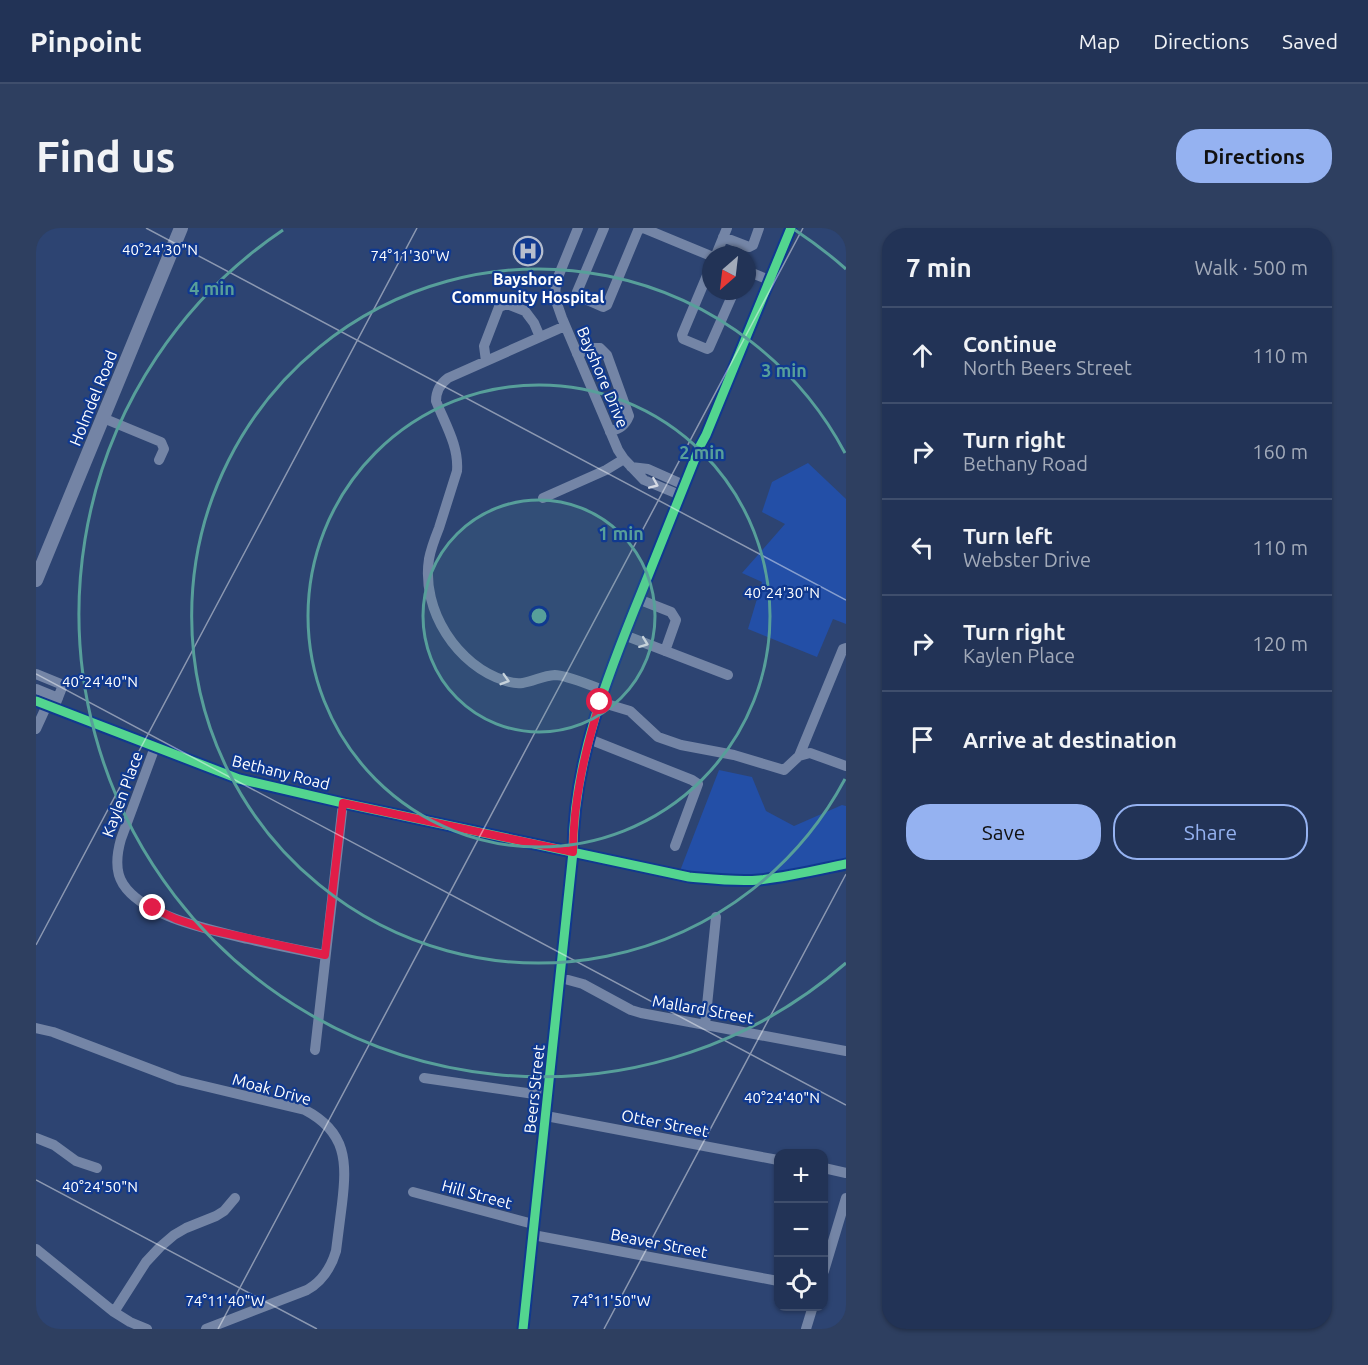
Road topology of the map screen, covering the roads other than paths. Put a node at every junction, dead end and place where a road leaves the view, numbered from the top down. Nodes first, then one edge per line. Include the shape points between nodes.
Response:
1 (181, 228) edge
2 (578, 228) edge
3 (604, 228) edge
4 (641, 228) edge
5 (759, 228) edge
6 (791, 228) edge
7 (725, 232) edge
8 (720, 246) edge
9 (702, 252) edge
10 (756, 275) edge
11 (769, 280) junction
12 (702, 293) edge
13 (730, 300) edge
14 (565, 326) junction
15 (540, 337) junction
16 (577, 354) junction
17 (486, 361) junction
18 (103, 418) junction
19 (610, 432) junction
20 (159, 460) dead end
21 (627, 463) junction
22 (682, 490) junction
23 (543, 498) dead end
24 (36, 580) edge
25 (638, 599) junction
26 (624, 635) junction
27 (846, 648) edge
28 (665, 651) junction
29 (36, 674) edge
30 (728, 675) dead end
31 (36, 689) edge
32 (604, 690) junction
33 (36, 701) edge
34 (600, 702) junction
35 (53, 704) junction
36 (36, 729) edge
37 (589, 739) junction
38 (156, 747) junction
39 (799, 756) junction
40 (846, 766) edge
41 (343, 803) junction
42 (675, 846) dead end
43 (573, 852) junction
44 (846, 864) edge
45 (716, 917) dead end
46 (325, 955) junction
47 (561, 978) junction
48 (705, 1025) junction
49 (36, 1028) edge
50 (315, 1050) dead end
51 (846, 1051) edge
52 (424, 1078) dead end
53 (548, 1096) junction
54 (546, 1116) junction
55 (36, 1138) edge
56 (774, 1159) edge
57 (97, 1168) dead end
58 (828, 1169) edge
59 (846, 1173) edge
60 (413, 1192) dead end
61 (235, 1198) dead end
62 (846, 1198) edge
63 (533, 1229) junction
64 (36, 1249) edge
65 (828, 1258) edge
66 (774, 1280) edge
67 (811, 1311) edge
68 (114, 1312) junction
69 (233, 1325) edge
70 (147, 1329) edge
71 (206, 1329) edge
72 (523, 1329) edge
73 (806, 1329) edge

1 - 18 main road, Holmdel Road
2 - 14 street, Bayshore Drive via 555,292
3 - 4 street via 577,292 603,307
4 - 9 street
5 - 7 street via 749,247
6 - 11 street, Beers Street
7 - 8 street
10 - 11 street
11 - 22 street, Beers Street
12 - 13 street via 682,334 683,339 707,349
14 - 15 street
14 - 16 street, Bayshore Drive
15 - 17 street
15 - 17 street via 525,311 507,304 500,307 484,346
16 - 19 street, Bayshore Drive
16 - 19 street via 600,348 607,355 629,416 626,424
17 -> 32 street via 448,378 436,393 458,459 430,555 429,580 440,624 457,650 478,669 507,682 525,684 561,676
18 - 20 street via 161,442 164,448
18 - 24 main road, Holmdel Road
19 - 21 street, Bayshore Drive
21 - 22 street, Bayshore Drive via 644,480
21 - 23 street
22 - 25 street, Beers Street
25 - 26 street, Beers Street
25 - 28 street via 671,612 676,620
26 -> 28 street
26 - 32 street, Beers Street
27 - 39 street
28 - 30 street
29 - 35 street via 63,685
31 - 35 street
32 - 34 street, Beers Street
33 - 35 street, Bethany Road
34 - 37 street, Beers Street
34 - 39 street via 630,711 658,737 681,745 783,770
35 - 36 street
35 - 38 street, Bethany Road
37 - 42 street via 698,784
37 - 43 street, Beers Street via 581,772
38 - 41 street, Bethany Road via 239,778
38 - 46 street, Kaylen Place via 118,851 120,878 131,894 191,924
39 - 40 street via 810,753
41 - 43 street, Bethany Road
41 - 46 street
43 - 44 street, Bethany Road via 689,877 721,880 777,878
43 - 47 street, Beers Street
45 - 48 street
46 - 50 street
47 - 48 street, Mallard Street via 583,984 632,1010
47 - 53 street, Beers Street
48 - 51 street, Mallard Street
49 - 69 street, Moak Drive via 179,1080 305,1110 333,1134 345,1168 333,1262 323,1278 311,1287
52 - 53 street
53 - 54 street, Beers Street
54 - 56 street, Otter Street
54 - 63 street, Beers Street
55 - 57 street
58 - 59 street
60 - 63 street, Hill Street
61 - 68 street via 224,1211 186,1227 160,1247
62 - 65 street
63 - 66 street, Beaver Street
63 - 72 street, Beers Street
64 - 68 street
67 - 73 street
68 - 70 street
69 - 71 street, Moak Drive

